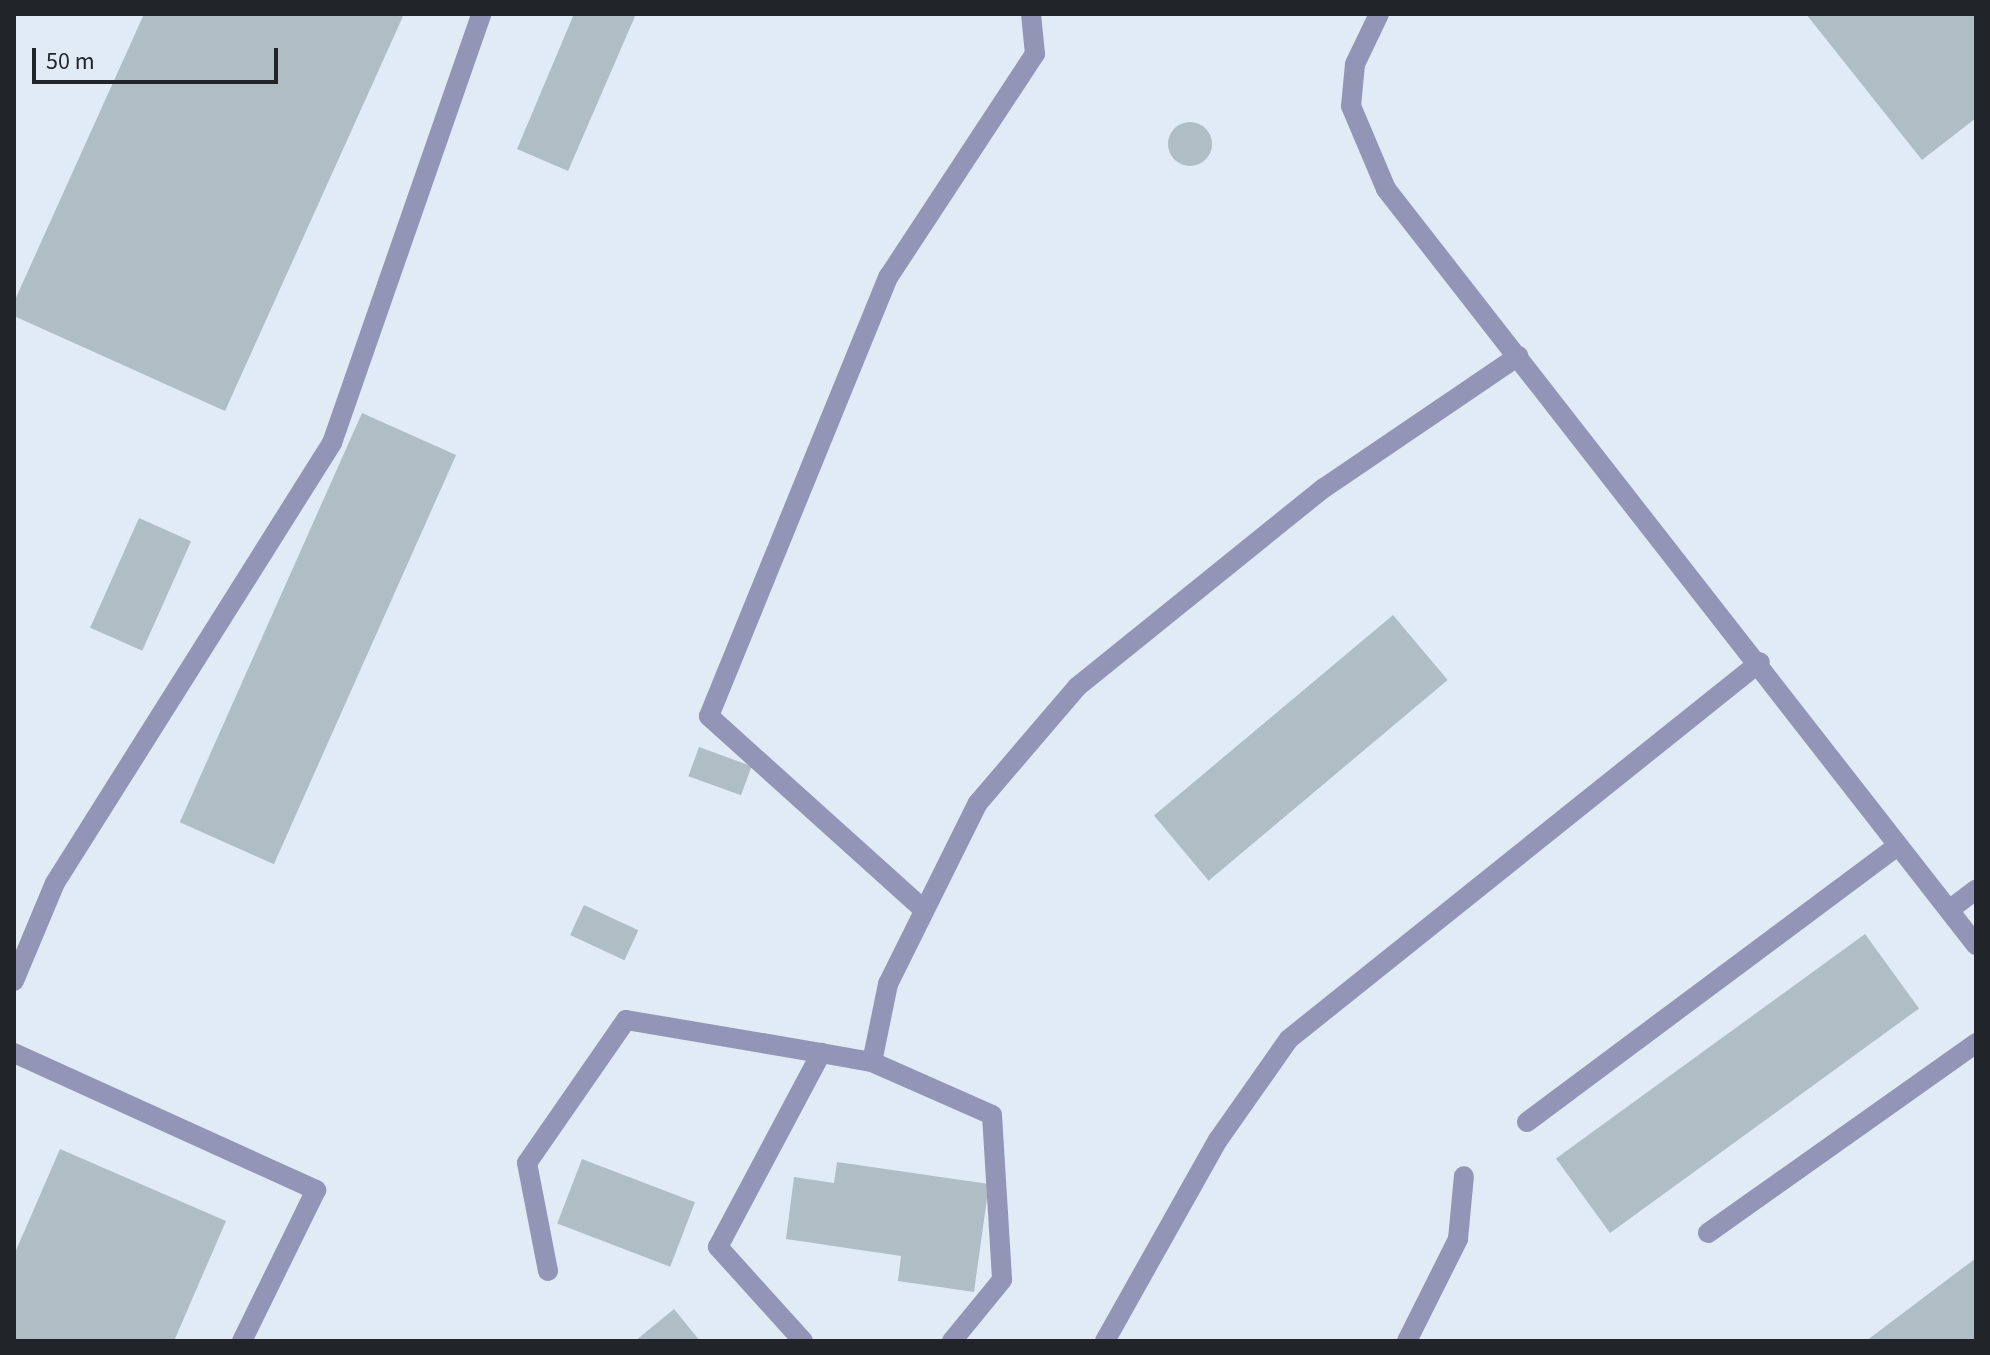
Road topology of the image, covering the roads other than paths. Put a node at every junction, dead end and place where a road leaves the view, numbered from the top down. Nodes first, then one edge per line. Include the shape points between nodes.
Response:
1 (481, 14) edge
2 (1031, 14) edge
3 (1379, 14) edge
4 (1518, 356) junction
5 (1760, 662) junction
6 (1897, 846) junction
7 (1976, 890) edge
8 (923, 909) junction
9 (1949, 910) junction
10 (1976, 945) edge
11 (14, 981) edge
12 (1976, 1043) edge
13 (14, 1053) edge
14 (821, 1053) junction
15 (872, 1062) junction
16 (1527, 1122) dead end
17 (1464, 1176) dead end
18 (1708, 1233) dead end
19 (548, 1271) dead end
20 (242, 1341) edge
21 (803, 1341) edge
22 (952, 1341) edge
23 (1105, 1341) edge
24 (1407, 1341) edge

1 - 11 lane via 332,443 55,883
2 - 8 lane via 1035,54 889,276 709,716
3 - 4 lane via 1355,64 1351,106 1386,189
4 - 5 lane
4 - 8 lane via 1324,488 1077,687 978,803
5 - 6 lane
5 - 23 lane via 1289,1039 1218,1140
6 - 9 lane
6 - 16 lane
7 - 9 lane
8 - 15 lane via 888,984
9 - 10 lane
12 - 18 lane
13 - 20 lane via 316,1190
14 - 15 lane
14 - 19 lane via 626,1020 527,1163
14 - 21 lane via 718,1247
15 - 22 lane via 992,1115 1002,1280
17 - 24 lane via 1458,1239

